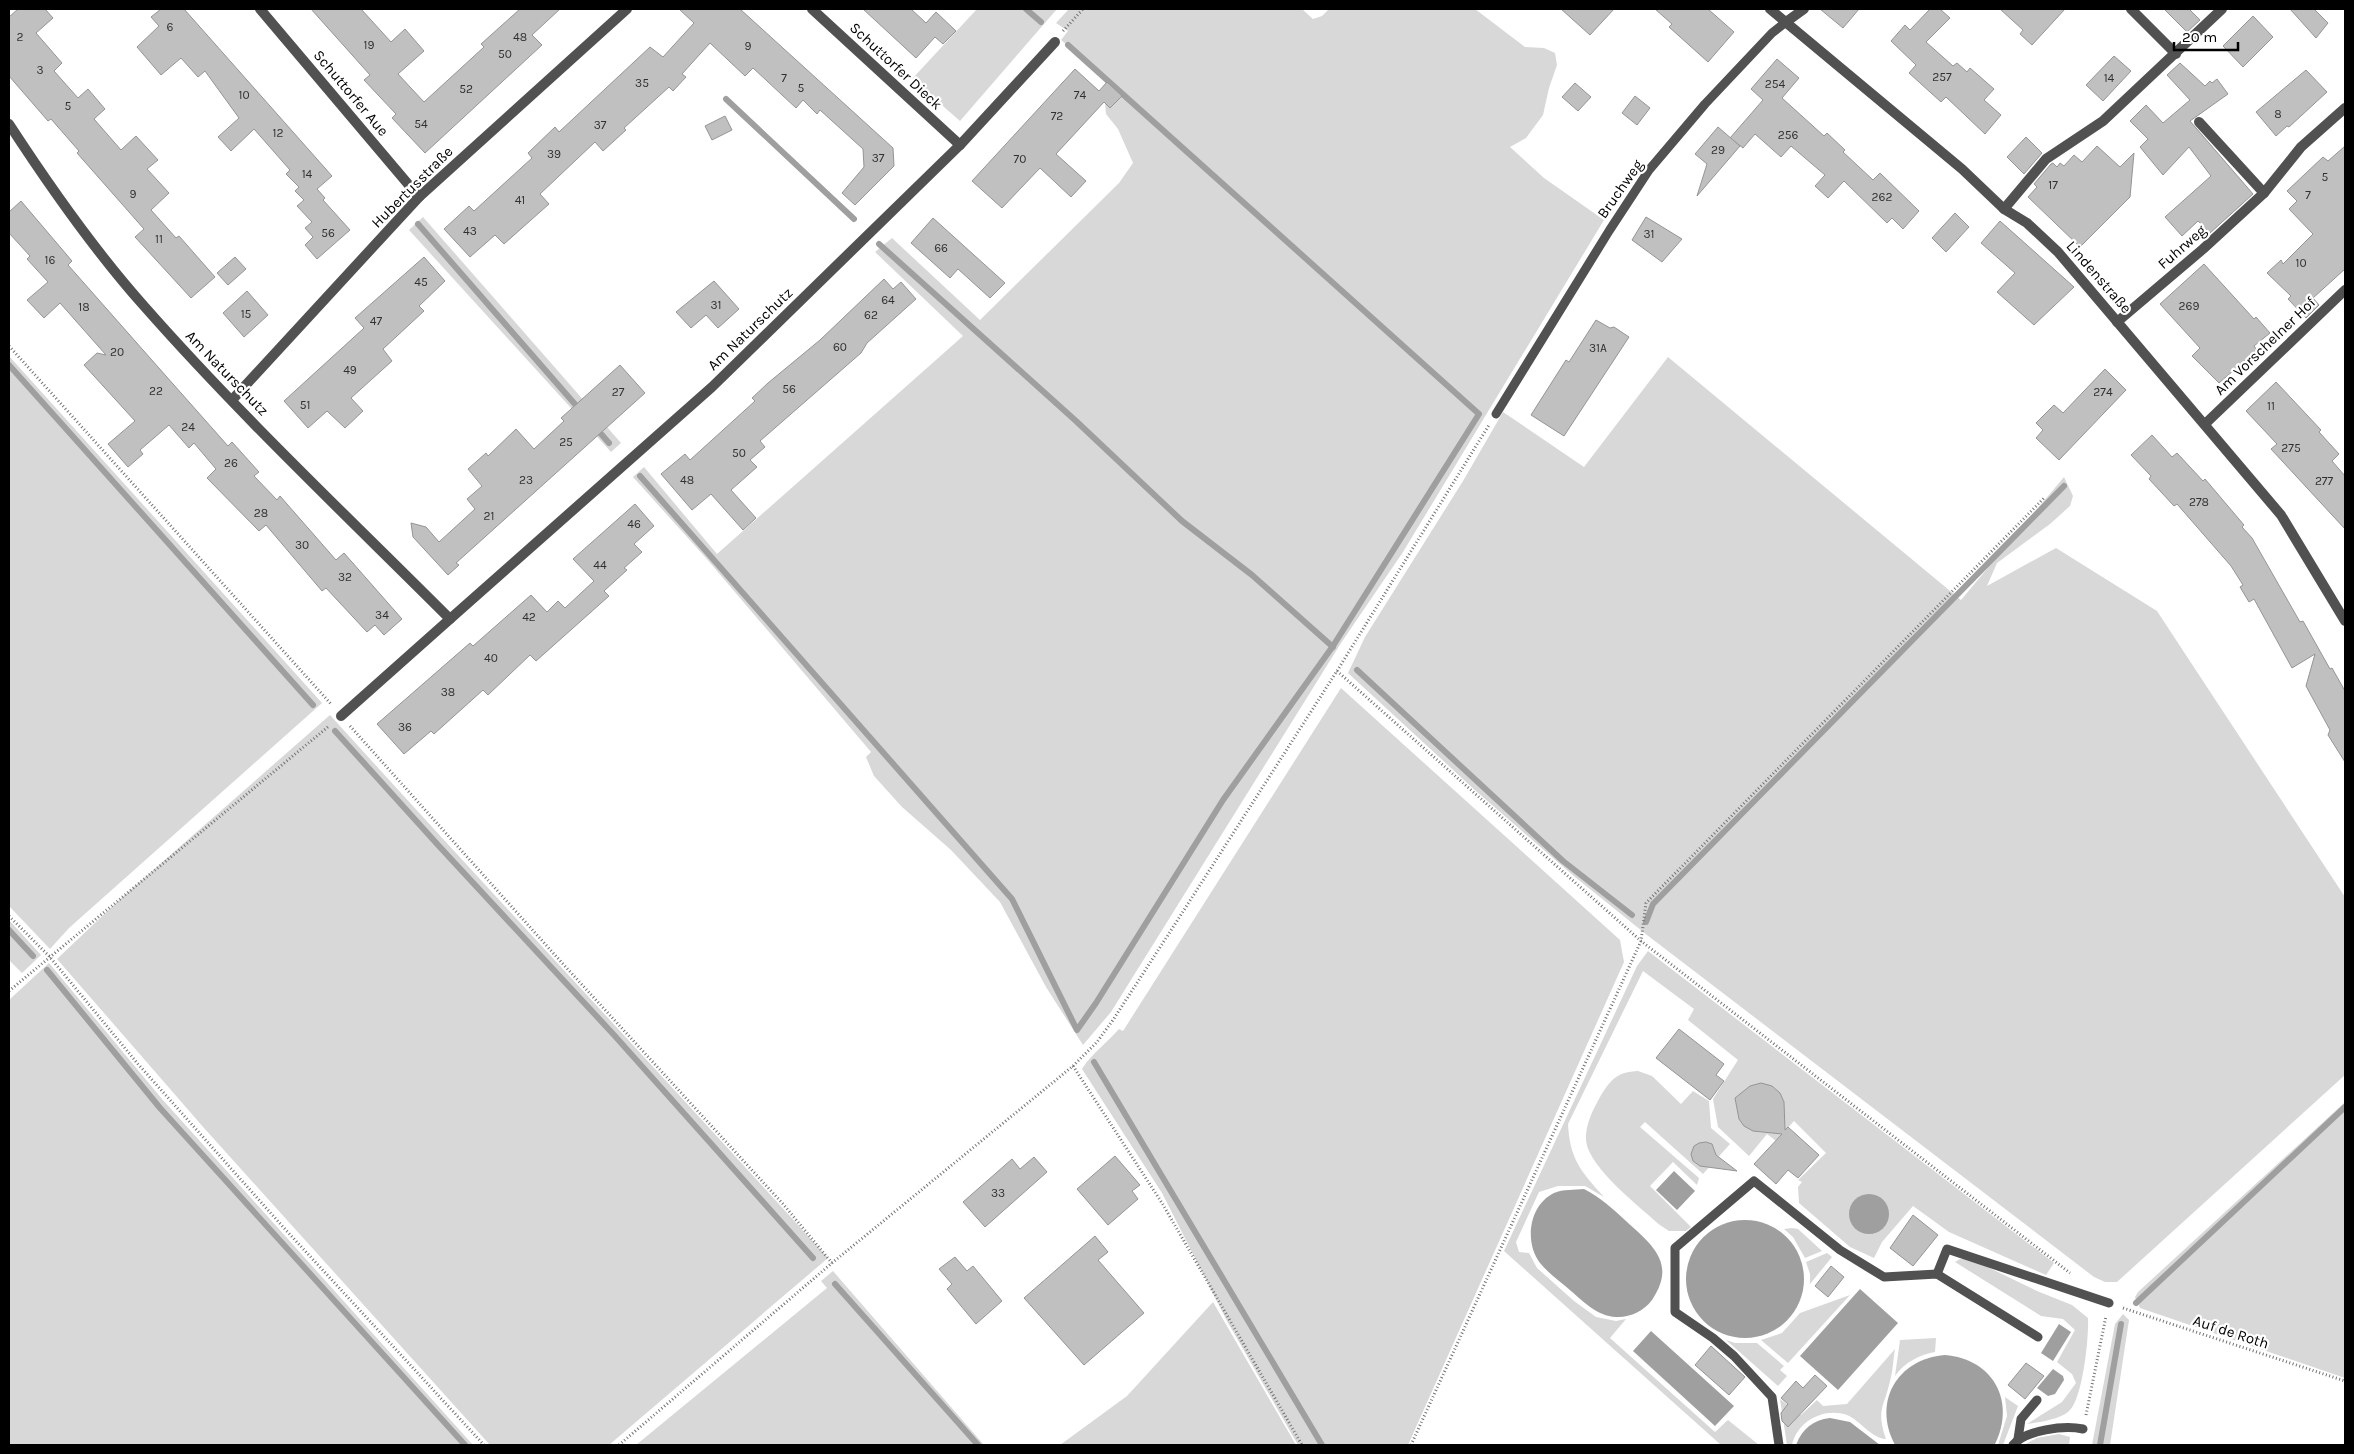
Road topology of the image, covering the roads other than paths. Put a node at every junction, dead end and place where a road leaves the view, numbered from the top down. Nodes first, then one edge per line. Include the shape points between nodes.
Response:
1 (260, 9) edge
2 (627, 9) edge
3 (812, 9) edge
4 (1770, 9) edge
5 (1804, 9) edge
6 (2131, 9) edge
7 (2222, 9) edge
8 (1786, 22) junction
9 (1055, 42) road end
10 (2176, 54) junction
11 (2345, 108) edge
12 (2199, 122) dead end
13 (9, 124) edge
14 (960, 145) junction
15 (2264, 193) junction
16 (419, 197) junction
17 (2004, 209) junction
18 (2345, 290) edge
19 (2117, 322) junction
20 (232, 400) junction
21 (1496, 414) road end
22 (2205, 424) junction
23 (450, 619) junction
24 (2345, 621) edge
25 (341, 716) road end
26 (1937, 1274) junction
27 (2109, 1303) road end
28 (2038, 1337) dead end
29 (2037, 1400) dead end
30 (2083, 1429) road end
31 (2016, 1442) edge
32 (1779, 1445) edge

1 - 16 street, Schuttorfer Aue
2 - 16 street, Hubertusstraße
3 - 14 street, Schuttorfer Dieck
4 - 8 street, Lindenstraße
5 - 8 street, Bruchweg
6 - 10 street
7 - 10 street
8 - 17 street, Lindenstraße via 1962,169
8 - 21 lane, Bruchweg via 1705,104 1650,170
9 - 14 street, Am Naturschutz
10 - 17 street via 2103,121 2046,159
11 - 15 street, Fuhrweg via 2302,147
12 - 15 street
13 - 20 street, Am Naturschutz via 90,239 142,304
14 - 23 street, Am Naturschutz via 712,387
15 - 19 street, Fuhrweg
16 - 20 street, Hubertusstraße
17 - 19 street, Lindenstraße via 2027,223 2058,252
18 - 22 street, Am Vorschelner Hof
19 - 22 street, Lindenstraße
20 - 23 street, Am Naturschutz
22 - 24 street, Lindenstraße via 2281,515
23 - 25 street, Am Naturschutz
26 - 27 lane via 1947,1249
26 - 28 lane
26 - 32 lane via 1884,1277 1840,1250 1754,1180 1676,1248 1675,1312 1734,1356 1772,1397
29 - 31 lane via 2021,1419
30 - 31 lane via 2060,1426

